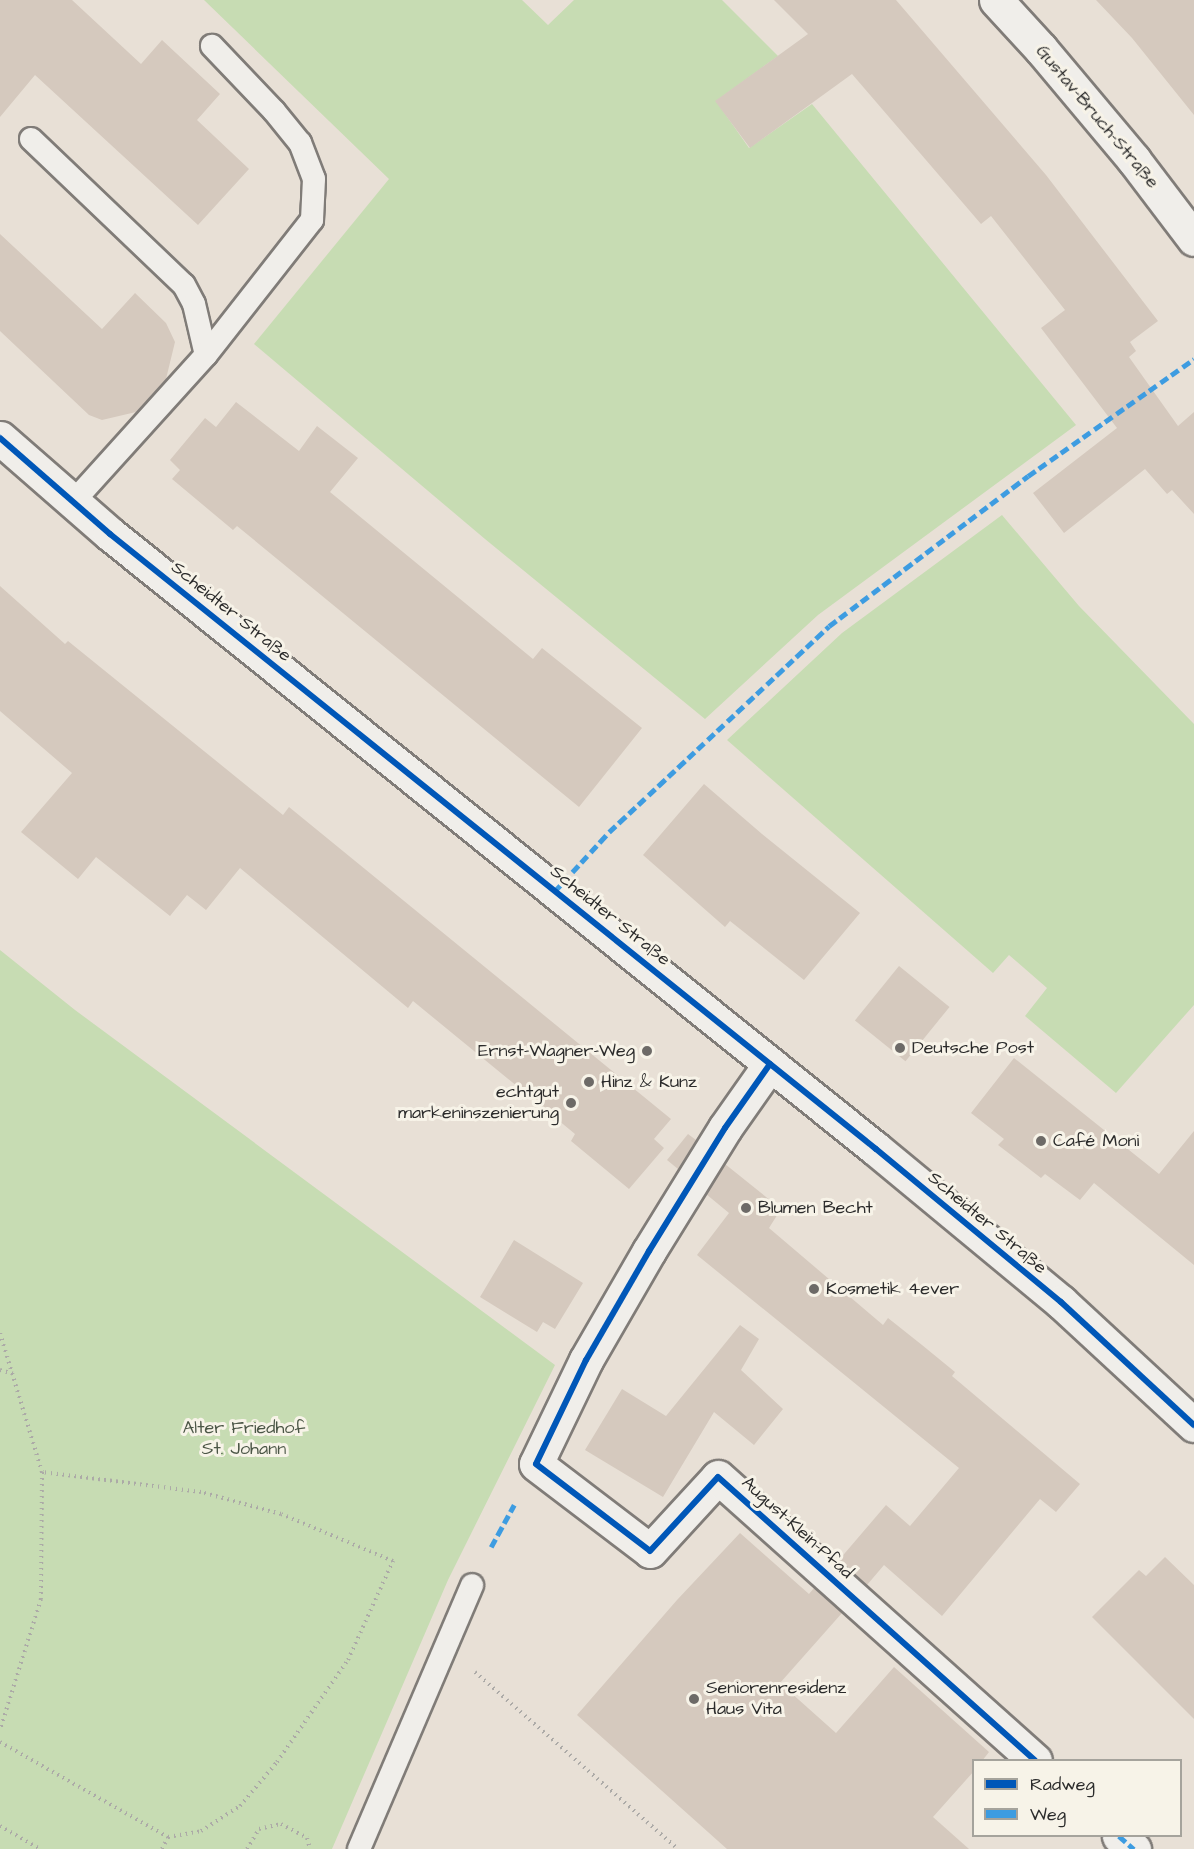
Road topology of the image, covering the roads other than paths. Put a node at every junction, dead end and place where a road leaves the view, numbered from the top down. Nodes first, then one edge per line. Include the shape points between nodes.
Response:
1 (996, 0) edge
2 (212, 46) dead end
3 (31, 139) dead end
4 (1194, 239) edge
5 (206, 355) junction
6 (0, 438) edge
7 (73, 502) junction
8 (770, 1064) junction
9 (1194, 1425) edge
10 (472, 1586) dead end
11 (1033, 1759) edge
12 (1120, 1837) edge
13 (359, 1849) edge
14 (1134, 1849) edge

1 - 4 main road, Gustav-Bruch-Straße via 1134,160
2 - 5 lane via 300,143 314,179 312,220
3 - 5 lane via 183,285 195,304
5 - 7 lane
6 - 7 main road, Scheidter Straße
7 - 8 main road, Scheidter Straße
8 - 9 main road, Scheidter Straße via 1061,1302
8 - 11 main road, August-Klein-Pfad via 649,1251 586,1360 536,1464 650,1551 718,1477
10 - 13 lane
12 - 14 main road

